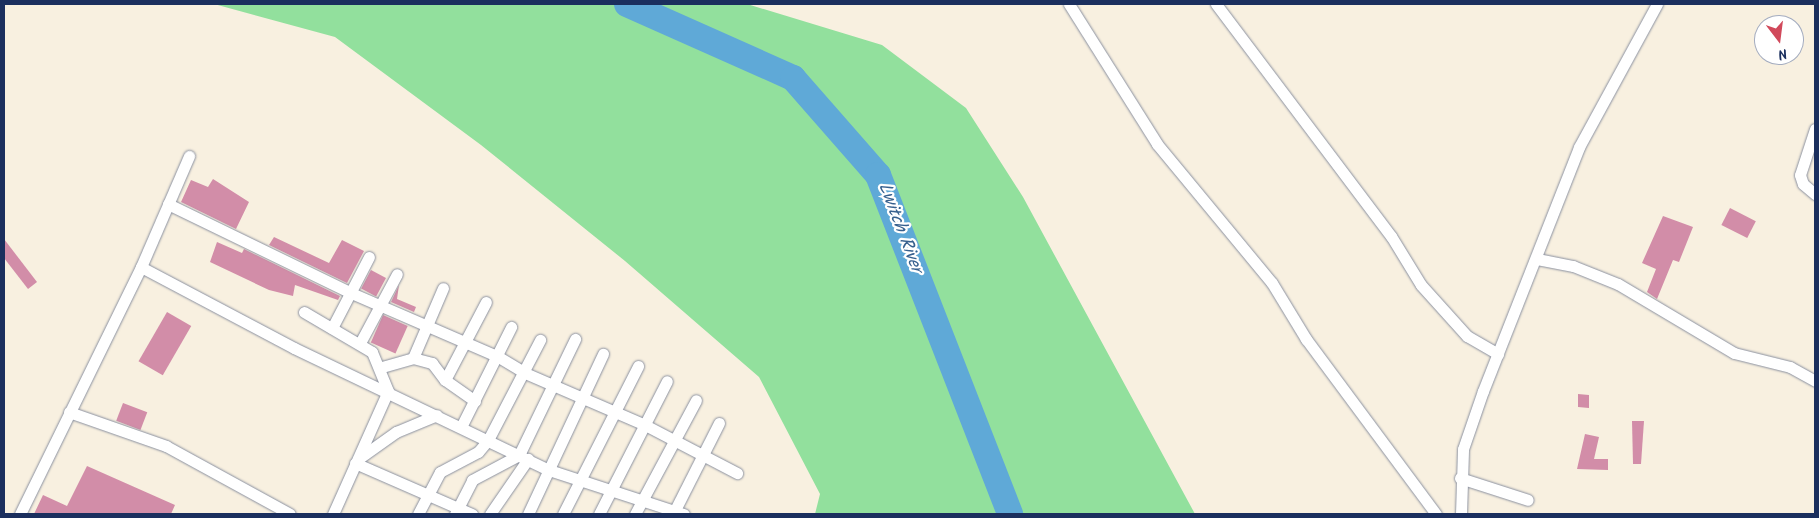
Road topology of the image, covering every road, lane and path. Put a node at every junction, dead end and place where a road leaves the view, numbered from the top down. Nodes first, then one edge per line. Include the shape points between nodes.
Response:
1 (1069, 4) edge
2 (1216, 4) edge
3 (1657, 4) edge
4 (1815, 129) edge
5 (188, 156) dead end
6 (1815, 194) edge
7 (168, 204) junction
8 (369, 257) dead end
9 (1537, 259) junction
10 (141, 267) junction
11 (397, 274) dead end
12 (443, 288) dead end
13 (349, 292) junction
14 (486, 302) dead end
15 (381, 306) junction
16 (304, 312) dead end
17 (427, 323) junction
18 (511, 327) dead end
19 (332, 328) junction
20 (576, 339) dead end
21 (540, 340) dead end
22 (466, 342) junction
23 (360, 343) junction
24 (603, 354) dead end
25 (1498, 354) junction
26 (497, 356) junction
27 (413, 358) junction
28 (638, 366) dead end
29 (382, 367) junction
30 (525, 373) junction
31 (445, 380) junction
32 (667, 381) dead end
33 (1815, 381) edge
34 (553, 384) junction
35 (388, 391) junction
36 (583, 398) junction
37 (696, 400) dead end
38 (475, 401) junction
39 (68, 412) junction
40 (615, 414) junction
41 (436, 415) junction
42 (719, 423) dead end
43 (645, 425) junction
44 (461, 427) junction
45 (488, 440) junction
46 (672, 443) junction
47 (702, 455) junction
48 (523, 457) junction
49 (356, 462) junction
50 (549, 470) junction
51 (737, 473) dead end
52 (1460, 478) junction
53 (579, 483) junction
54 (610, 494) junction
55 (428, 496) junction
56 (1528, 500) dead end
57 (642, 501) junction
58 (457, 511) edge
59 (677, 513) edge
60 (20, 514) edge
61 (290, 514) edge
62 (333, 514) edge
63 (418, 514) edge
64 (472, 514) edge
65 (490, 514) edge
66 (528, 514) edge
67 (563, 514) edge
68 (599, 514) edge
69 (635, 514) edge
70 (1436, 514) edge
71 (1461, 514) edge

1 - 70 street via 1157,144 1202,193 1272,283 1306,339
2 - 25 street via 1391,236 1421,285 1467,336
3 - 9 street via 1579,146
4 - 6 street via 1800,175 1803,184
5 - 7 street
7 - 10 street
7 - 13 street
8 - 13 street
9 - 25 street
9 - 33 street via 1573,266 1618,284 1734,353 1790,367
10 - 35 street
10 - 39 street
11 - 15 street
12 - 17 street
13 - 15 street
13 - 19 street
14 - 22 street
15 - 17 street
15 - 23 street
16 - 19 street
17 - 22 street
17 - 27 street
18 - 26 street
19 - 23 street
20 - 34 street
21 - 30 street
22 - 26 street
22 - 31 street
23 - 29 street
24 - 36 street
25 - 52 street via 1468,430
26 - 30 street
26 - 38 street
27 - 29 street
27 - 31 street via 432,363
28 - 40 street
29 - 35 street
30 - 34 street
30 - 45 street
31 - 38 street
32 - 43 street
34 - 36 street
34 - 48 street
35 - 41 street
35 - 49 street
36 - 40 street
36 - 50 street
37 - 46 street
38 - 44 street
39 - 60 street
39 - 61 street via 166,446
40 - 43 street
40 - 53 street
41 - 44 street
41 - 49 street via 396,432
42 - 47 street
43 - 46 street
43 - 54 street
44 - 45 street
45 - 48 street
45 - 55 street via 478,452 440,472
46 - 47 street
46 - 57 street
47 - 51 street
47 - 59 street
48 - 50 street
48 - 58 street via 472,480
48 - 65 street
49 - 55 street
49 - 62 street
50 - 53 street
50 - 66 street
52 - 56 street
52 - 71 street
53 - 54 street
53 - 67 street
54 - 57 street
54 - 68 street
55 - 58 street
55 - 63 street
57 - 59 street
57 - 69 street
58 - 64 street

